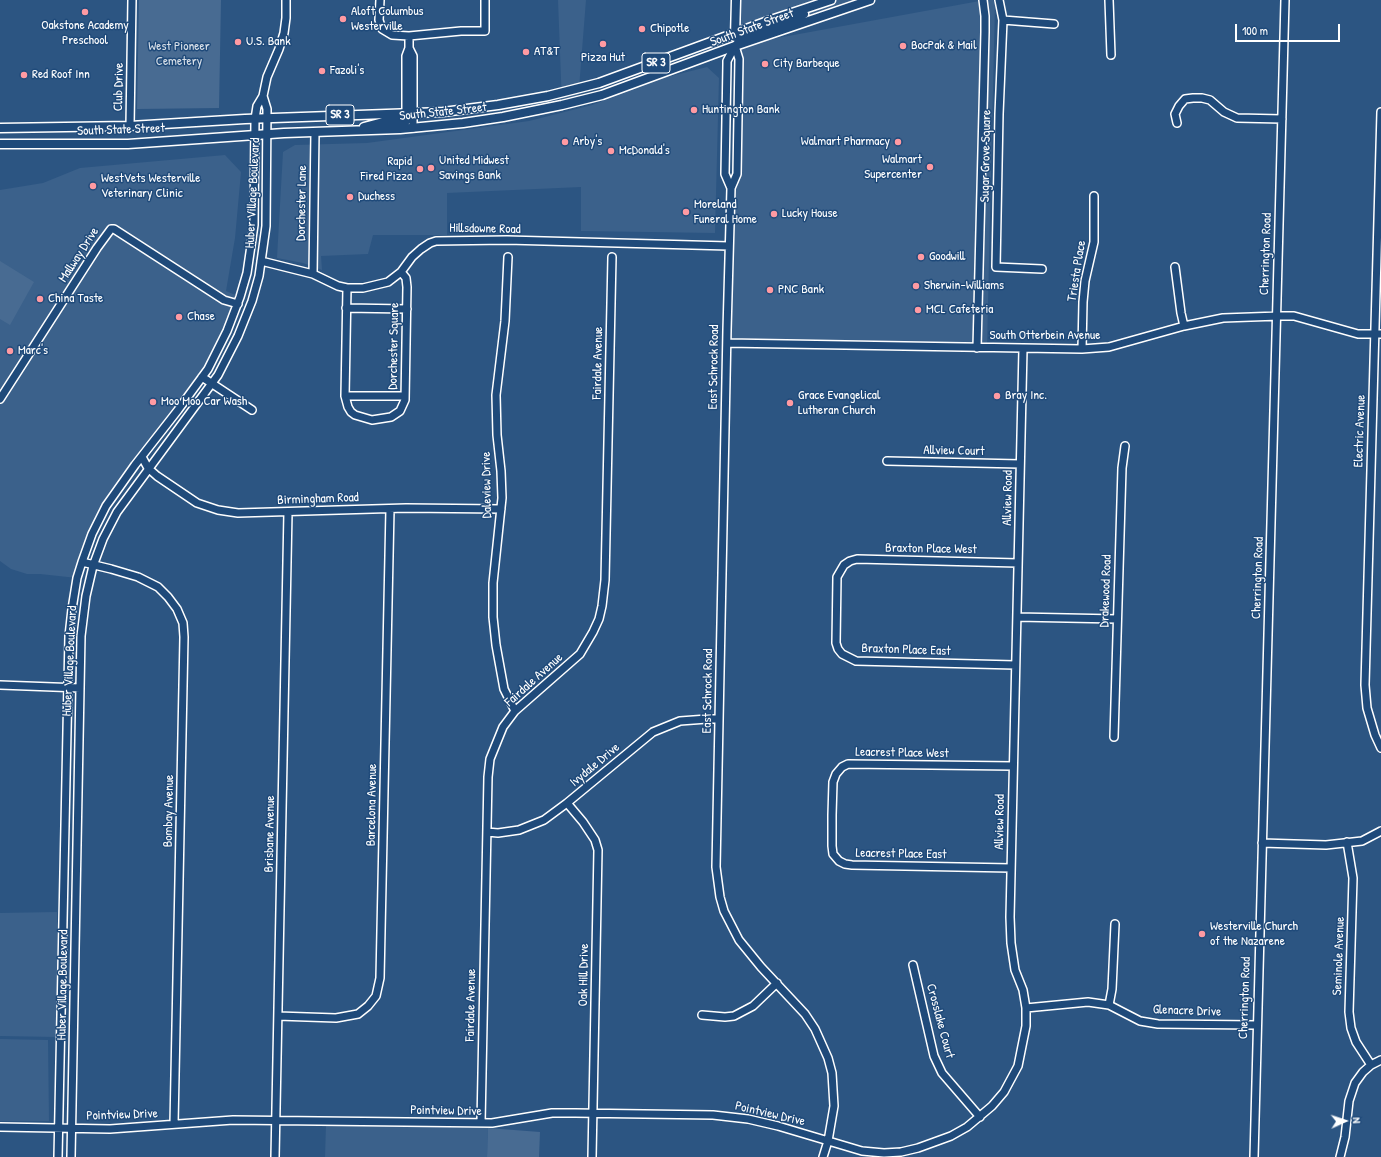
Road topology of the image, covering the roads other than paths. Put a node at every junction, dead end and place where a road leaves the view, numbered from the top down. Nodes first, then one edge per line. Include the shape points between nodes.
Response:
1 (132, 0) edge
2 (286, 0) edge
3 (380, 0) edge
4 (486, 0) edge
5 (736, 0) edge
6 (831, 0) edge
7 (870, 0) edge
8 (983, 0) edge
9 (999, 0) edge
10 (1109, 0) edge
11 (1285, 0) edge
12 (1003, 20) junction
13 (1054, 24) dead end
14 (735, 33) junction
15 (409, 36) junction
16 (735, 46) junction
17 (1111, 54) dead end
18 (645, 67) junction
19 (576, 89) junction
20 (263, 96) junction
21 (578, 101) junction
22 (480, 108) junction
23 (1381, 112) edge
24 (267, 118) junction
25 (255, 119) junction
26 (1282, 119) junction
27 (408, 121) junction
28 (468, 122) junction
29 (1177, 123) dead end
30 (443, 125) junction
31 (130, 126) junction
32 (0, 128) edge
33 (314, 132) junction
34 (268, 134) junction
35 (255, 135) junction
36 (0, 144) edge
37 (731, 188) junction
38 (1094, 196) dead end
39 (729, 246) junction
40 (508, 257) dead end
41 (612, 258) dead end
42 (261, 261) junction
43 (1175, 267) dead end
44 (1042, 269) dead end
45 (401, 272) junction
46 (313, 274) junction
47 (347, 288) junction
48 (238, 304) junction
49 (346, 308) junction
50 (407, 309) junction
51 (1277, 316) junction
52 (1184, 326) junction
53 (1378, 334) edge
54 (727, 343) junction
55 (977, 348) junction
56 (1023, 349) junction
57 (1082, 349) junction
58 (202, 377) junction
59 (212, 384) junction
60 (344, 396) junction
61 (405, 396) junction
62 (0, 399) edge
63 (252, 410) dead end
64 (1372, 428) junction
65 (1381, 428) edge
66 (1125, 446) dead end
67 (142, 457) junction
68 (887, 461) dead end
69 (1020, 464) junction
70 (135, 465) junction
71 (148, 468) junction
72 (390, 509) junction
73 (501, 509) junction
74 (288, 512) junction
75 (82, 562) junction
76 (1018, 562) junction
77 (844, 565) joint
78 (93, 566) junction
79 (1017, 616) junction
80 (1117, 619) junction
81 (1015, 665) junction
82 (0, 685) edge
83 (68, 687) junction
84 (80, 688) junction
85 (515, 711) junction
86 (719, 719) junction
87 (1114, 737) dead end
88 (1381, 748) edge
89 (1013, 766) junction
90 (567, 803) junction
91 (832, 815) joint
92 (1381, 831) edge
93 (487, 832) junction
94 (1347, 842) junction
95 (1262, 843) junction
96 (1011, 868) junction
97 (1115, 924) dead end
98 (913, 965) dead end
99 (777, 983) junction
100 (1109, 1005) junction
101 (1026, 1008) junction
102 (702, 1015) dead end
103 (278, 1016) junction
104 (1256, 1025) junction
105 (1381, 1060) edge
106 (1371, 1065) junction
107 (593, 1113) junction
108 (980, 1117) junction
109 (276, 1120) junction
110 (481, 1123) junction
111 (174, 1124) junction
112 (0, 1127) edge
113 (59, 1128) junction
114 (72, 1128) junction
115 (828, 1141) junction
116 (884, 1155) edge
117 (58, 1157) edge
118 (71, 1157) edge
119 (275, 1157) edge
120 (592, 1157) edge
121 (823, 1157) edge
122 (1254, 1157) edge
123 (1340, 1157) edge

1 - 31 street, Club Drive
2 - 20 street via 284,33 267,77
3 - 15 street via 382,29 392,35
4 - 15 street via 485,31
5 - 14 main road, East Schrock Road
6 - 14 main road, South State Street / SR 3
6 - 16 main road via 824,7 742,37
7 - 16 main road, South State Street / SR 3
8 - 55 street via 986,32
9 - 12 street, Sugar Grove Square
10 - 17 street
11 - 26 street, Cherrington Road
12 - 13 street
12 - 44 street, Sugar Grove Square via 996,267
14 - 16 main road, East Schrock Road
14 - 18 main road, South State Street / SR 3
15 - 27 street via 409,48 413,56
16 - 21 main road, South State Street / SR 3 via 640,82
16 - 37 street, East Schrock Road via 739,58 737,174
16 - 37 street, East Schrock Road via 727,61 725,174
18 - 19 main road, South State Street / SR 3
18 - 21 main road via 627,79 583,93
19 - 22 main road, South State Street / SR 3
19 - 28 main road via 566,96 485,112
20 - 24 street, Huber Village Boulevard
20 - 25 street, Huber Village Boulevard via 257,106
21 - 28 main road, South State Street / SR 3 via 537,111
22 - 27 main road, South State Street / SR 3 via 443,112
22 - 30 main road via 448,117
23 - 53 street, Electric Avenue
24 - 25 main road, South State Street / SR 3
24 - 27 main road, South State Street / SR 3
24 - 34 street, Huber Village Boulevard
25 - 31 main road, South State Street / SR 3
25 - 35 street, Huber Village Boulevard
26 - 29 street via 1237,118 1224,112 1210,100 1193,98 1178,106
26 - 51 street, Cherrington Road
27 - 30 main road, South State Street / SR 3
27 - 33 main road, South State Street / SR 3 via 354,131
28 - 30 main road, South State Street / SR 3
31 - 32 main road, South State Street / SR 3
33 - 34 main road, South State Street / SR 3
33 - 46 street, Dorchester Lane
34 - 35 main road, South State Street / SR 3
34 - 42 street, Huber Village Boulevard via 266,226
35 - 36 main road, South State Street / SR 3 via 128,144
35 - 48 street, Huber Village Boulevard via 254,225 247,273
37 - 39 street, East Schrock Road
38 - 57 street, Triesta Place via 1094,242 1085,288
39 - 45 street, Hillsdowne Road via 446,240 430,243 421,249
39 - 54 street, East Schrock Road
40 - 73 street, Daleview Drive via 505,321 496,395
41 - 85 street, Fairdale Avenue via 605,580 602,606 599,619 580,654
42 - 46 street, Hillsdowne Road
42 - 59 street, Huber Village Boulevard via 252,301 243,324
43 - 52 street
45 - 47 street, Hillsdowne Road via 382,284
45 - 50 street, Dorchester Square via 408,287
46 - 47 street, Hillsdowne Road
47 - 49 street, Dorchester Square
48 - 58 street, Huber Village Boulevard via 222,342
48 - 62 street, Mallway Drive via 224,300 111,229
49 - 50 street
49 - 60 street, Dorchester Square
50 - 61 street, Dorchester Square
51 - 52 street, South Otterbein Avenue via 1224,318
51 - 53 street, South Otterbein Avenue via 1294,316 1358,334
51 - 95 street, Cherrington Road
52 - 57 street, South Otterbein Avenue via 1109,347
53 - 64 street, Electric Avenue
54 - 55 street, South Otterbein Avenue
54 - 86 street, East Schrock Road
55 - 56 street, South Otterbein Avenue
56 - 57 street, South Otterbein Avenue
56 - 69 street, Allview Road
58 - 59 street
58 - 67 street, Huber Village Boulevard
59 - 63 street
59 - 71 street, Huber Village Boulevard
60 - 61 street
60 - 61 street, Dorchester Square via 351,412 374,420 396,414
64 - 65 street
64 - 88 street, Electric Avenue via 1365,685 1367,708
66 - 80 street, Drakewood Road
67 - 70 street, Huber Village Boulevard
67 - 71 street, Birmingham Road
68 - 69 street, Allview Court
69 - 76 street, Allview Road
70 - 71 street, Birmingham Road
70 - 75 street, Huber Village Boulevard via 102,513
71 - 74 street, Birmingham Road via 197,503 218,510 238,513
71 - 78 street, Huber Village Boulevard via 117,512
72 - 73 street, Birmingham Road
72 - 74 street, Birmingham Road
72 - 103 street, Barcelona Avenue via 380,978 376,996 358,1014 336,1018
73 - 85 street, Daleview Drive via 493,583 493,617 504,689
74 - 103 street, Brisbane Avenue
75 - 78 street, Bombay Avenue
75 - 83 street, Huber Village Boulevard via 72,609
76 - 77 street, Braxton Place West via 857,559
76 - 79 street, Allview Road
77 - 81 street, Braxton Place East via 837,577 836,643 842,654 856,661
78 - 84 street, Huber Village Boulevard via 81,636
78 - 111 street, Bombay Avenue via 111,569 158,587 177,609 182,623 184,637
79 - 80 street
79 - 81 street, Allview Road
80 - 87 street, Drakewood Road
81 - 89 street, Allview Road
82 - 83 street
83 - 84 street
83 - 113 street, Huber Village Boulevard
84 - 114 street, Huber Village Boulevard
85 - 93 street, Fairdale Avenue via 503,726 490,759
86 - 90 street, Ivydale Drive via 680,721 653,732
86 - 99 street, East Schrock Road via 716,867 720,896 739,940
89 - 91 street, Leacrest Place West via 848,764 836,774 833,782
89 - 96 street, Allview Road
90 - 93 street, Ivydale Drive via 544,820 519,830
90 - 107 street, Oak Hill Drive via 595,840 598,850
91 - 96 street, Leacrest Place East via 833,854 845,864
92 - 94 street via 1362,841
93 - 110 street, Fairdale Avenue
94 - 95 street via 1326,845
94 - 106 street, Seminole Avenue via 1353,886 1349,1012 1356,1042
95 - 104 street, Cherrington Road
96 - 101 street, Allview Road via 1011,943 1015,970 1023,990
97 - 100 street via 1113,983
98 - 108 street, Crosslake Court via 934,1056 942,1073
99 - 102 street via 753,1006 738,1014 725,1017
99 - 115 street, East Schrock Road via 805,1014 828,1058 832,1073 834,1106
100 - 101 street, Glenacre Drive via 1088,1002
100 - 104 street, Glenacre Drive via 1140,1021 1158,1024
101 - 108 street, Allview Road via 1026,1026 1018,1066 1004,1092
103 - 109 street, Brisbane Avenue
104 - 122 street, Cherrington Road
105 - 106 street
106 - 123 street via 1356,1083 1349,1102
107 - 110 street, Pointview Drive via 552,1113
107 - 115 street, Pointview Drive via 713,1115 748,1119
107 - 120 street, Oak Hill Drive
108 - 116 street, Allview Road via 951,1136
109 - 110 street, Pointview Drive
109 - 111 street, Pointview Drive
109 - 119 street, Brisbane Avenue
111 - 114 street, Pointview Drive via 110,1129
112 - 113 street, Pointview Drive
113 - 114 street, Pointview Drive
113 - 117 street, Huber Village Boulevard
114 - 118 street, Huber Village Boulevard
115 - 116 street, Allview Road
115 - 121 street, East Schrock Road

